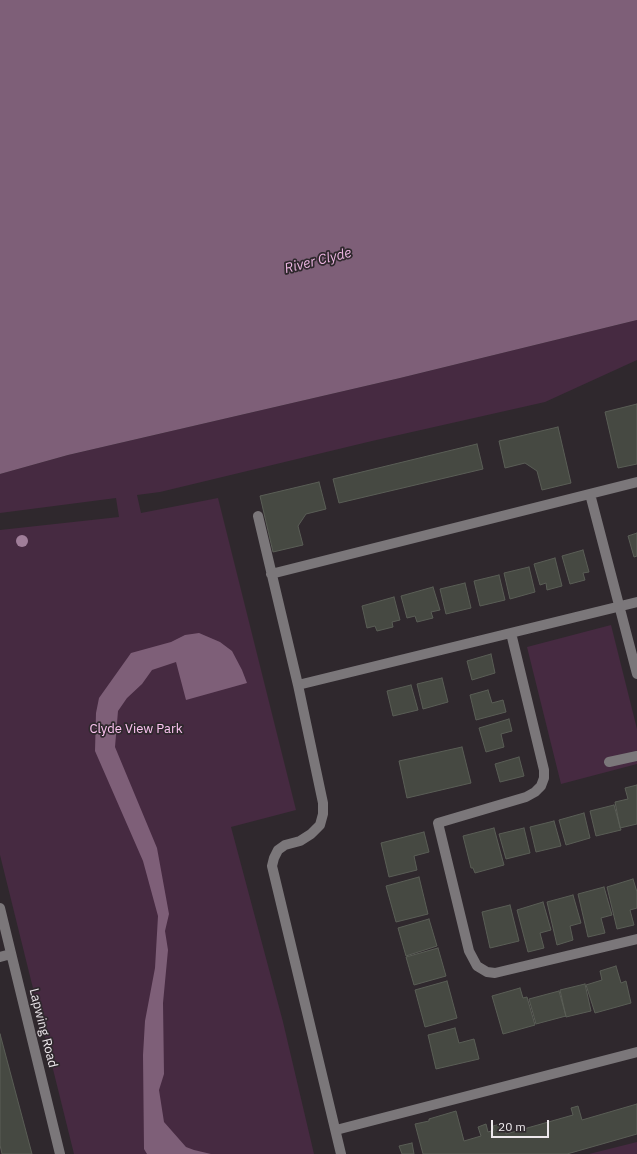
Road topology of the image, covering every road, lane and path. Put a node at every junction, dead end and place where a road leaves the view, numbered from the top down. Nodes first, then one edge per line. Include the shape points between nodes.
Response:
1 (637, 482) edge
2 (590, 494) junction
3 (258, 516) dead end
4 (271, 574) junction
5 (637, 602) edge
6 (619, 606) junction
7 (511, 633) junction
8 (637, 674) edge
9 (298, 685) junction
10 (637, 756) edge
11 (609, 762) dead end
12 (0, 908) edge
13 (637, 939) edge
14 (11, 954) junction
15 (0, 957) edge
16 (637, 1052) edge
17 (336, 1130) junction
18 (60, 1154) edge
19 (341, 1154) edge

1 - 2 street
2 - 4 street
2 - 6 street
3 - 4 street
4 - 9 street
5 - 6 street
6 - 7 street
6 - 8 street
7 - 9 street
7 - 13 street via 544,778 541,786 526,797 438,823 469,952 477,966 495,973
9 - 17 street via 323,803 323,814 320,825 311,834 278,850 272,866
10 - 11 street
12 - 14 street, Lapwing Road
14 - 15 street
14 - 18 street, Lapwing Road
16 - 17 street
17 - 19 street

